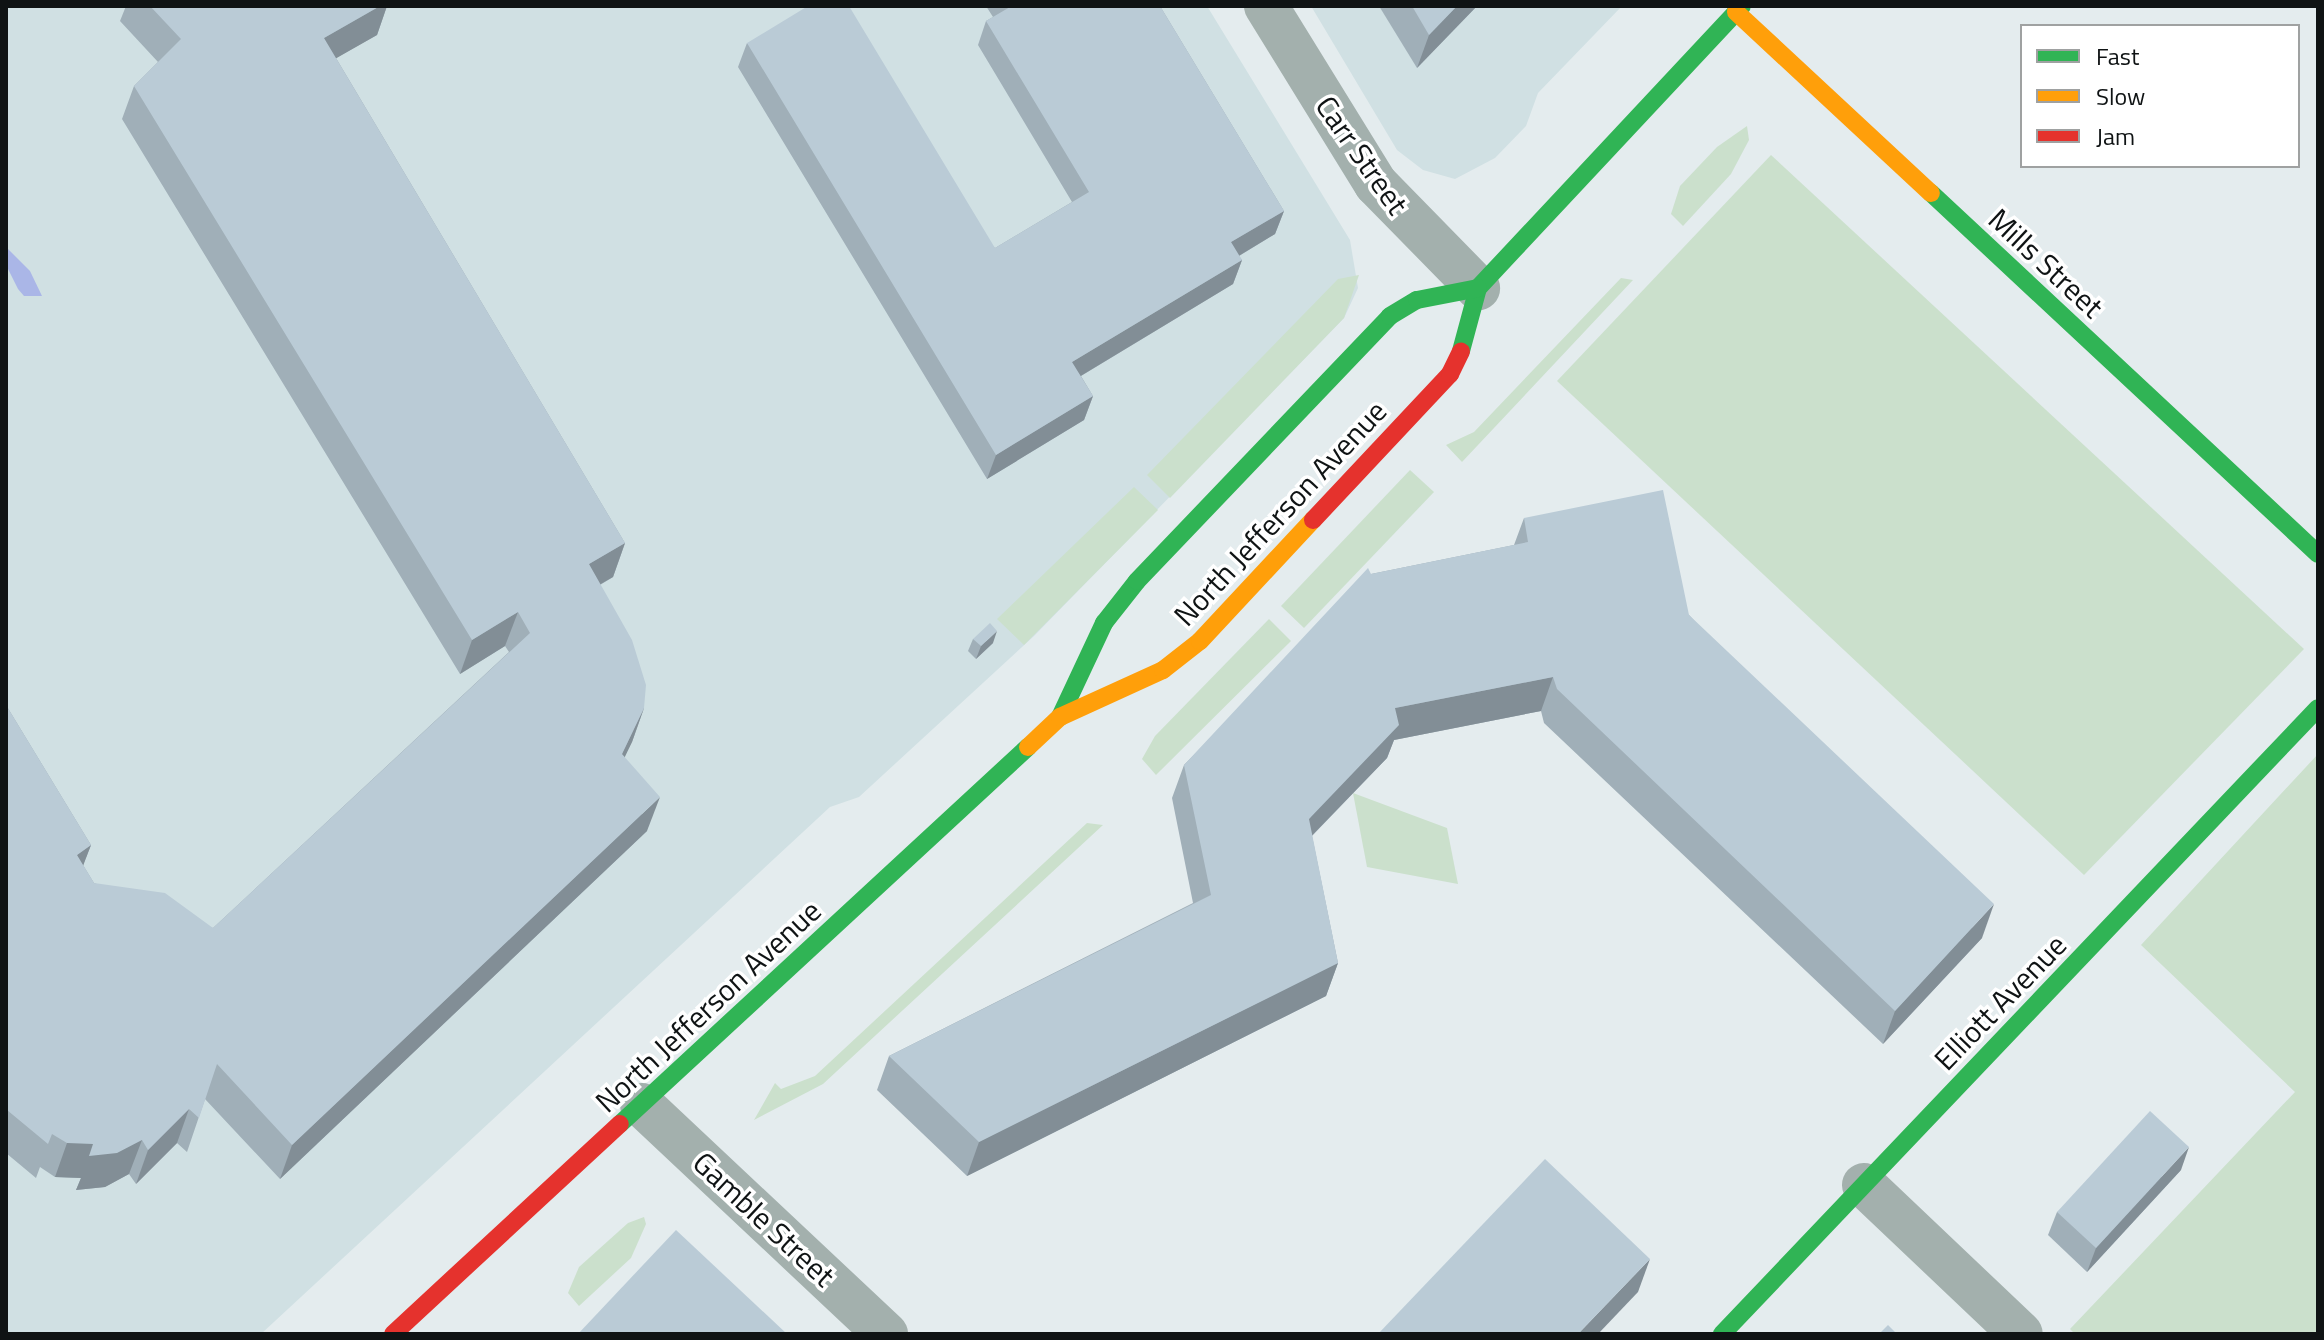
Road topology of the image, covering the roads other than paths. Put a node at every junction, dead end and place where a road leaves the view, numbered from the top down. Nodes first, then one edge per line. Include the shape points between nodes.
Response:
1 (1266, 6) edge
2 (1739, 9) edge
3 (1478, 288) junction
4 (2318, 554) edge
5 (2318, 708) edge
6 (1060, 717) junction
7 (642, 1105) junction
8 (1864, 1185) junction
9 (393, 1334) edge
10 (886, 1334) edge
11 (1722, 1334) edge
12 (2021, 1334) edge

1 - 3 street, Carr Street via 1376,184
2 - 3 main road
2 - 4 main road, Mills Street
3 - 6 main road, North Jefferson Avenue via 1465,344 1450,374 1200,641 1163,670
3 - 6 main road, North Jefferson Avenue via 1417,300 1390,316 1137,581 1104,623
5 - 8 main road, Elliott Avenue
6 - 7 main road, North Jefferson Avenue
7 - 9 main road, North Jefferson Avenue
7 - 10 street, Gamble Street
8 - 11 main road, Elliott Avenue
8 - 12 street

